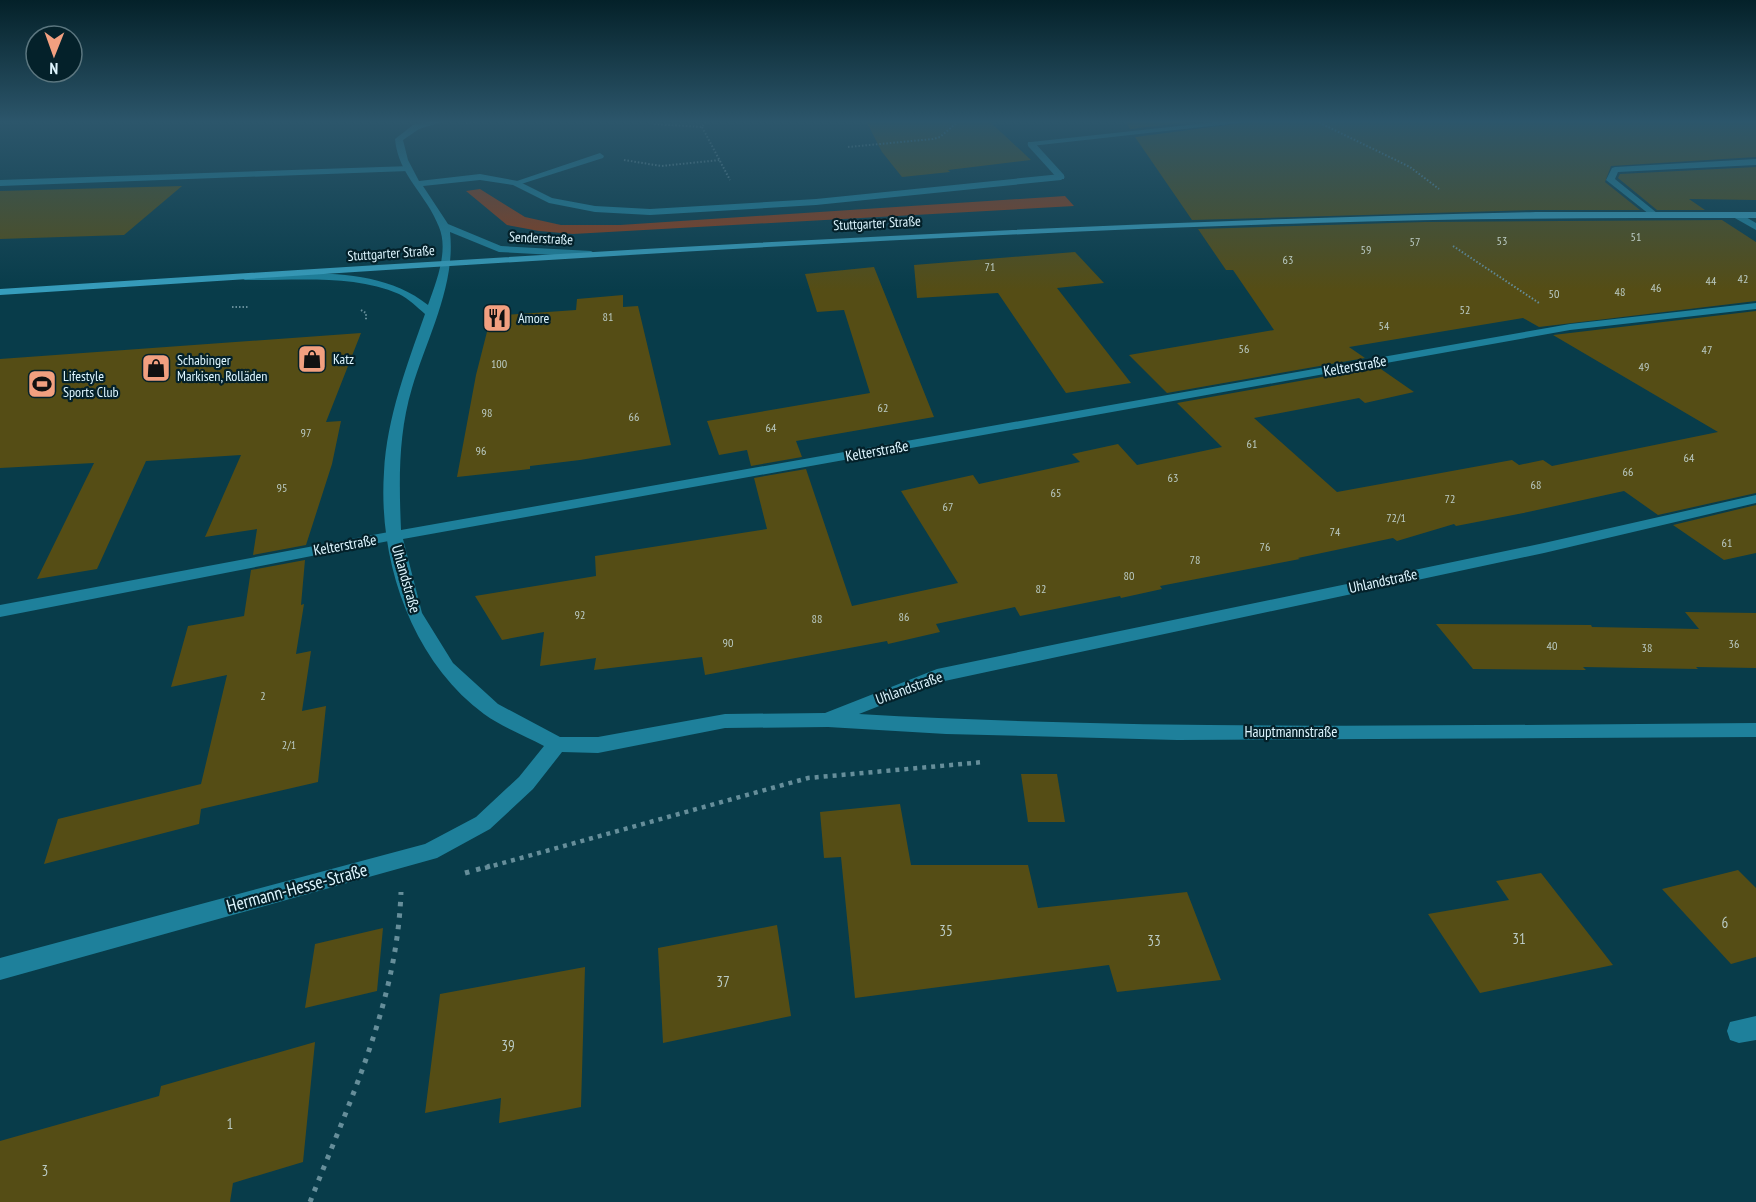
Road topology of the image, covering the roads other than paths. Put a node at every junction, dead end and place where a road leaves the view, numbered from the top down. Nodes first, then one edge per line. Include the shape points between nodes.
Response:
1 (161, 177) edge
2 (413, 177) edge
3 (479, 177) edge
4 (481, 177) edge
5 (534, 177) edge
6 (1060, 177) edge
7 (1611, 177) edge
8 (0, 183) edge
9 (515, 183) junction
10 (417, 184) junction
11 (1654, 215) junction
12 (1736, 215) junction
13 (1756, 215) edge
14 (444, 226) junction
15 (1756, 227) edge
16 (606, 254) junction
17 (446, 265) junction
18 (238, 277) junction
19 (0, 292) edge
20 (1756, 306) edge
21 (430, 312) junction
22 (1756, 499) edge
23 (394, 536) junction
24 (0, 611) edge
25 (826, 720) junction
26 (1756, 730) edge
27 (557, 744) junction
28 (0, 969) edge

1 - 8 street
2 - 10 street
3 - 10 street
4 - 9 street
5 - 9 street
6 - 9 street via 816,202 650,212 595,209 549,200
7 - 11 street via 1610,180
10 - 14 street
11 - 12 main road, Stuttgarter Straße
11 - 16 main road, Stuttgarter Straße via 1413,217 1069,229
12 - 13 main road, Stuttgarter Straße
12 - 15 street
14 - 16 street, Senderstraße via 499,249
14 - 17 street
16 - 17 main road, Stuttgarter Straße
17 - 18 main road, Stuttgarter Straße
17 - 21 street, Uhlandstraße
18 - 19 main road, Stuttgarter Straße
18 - 21 street via 372,283 403,291
20 - 23 street, Kelterstraße via 1575,327
21 - 23 street, Uhlandstraße via 397,429 391,472
22 - 25 street, Uhlandstraße via 1544,548 937,676
23 - 24 street, Kelterstraße
23 - 27 street, Uhlandstraße via 414,614 447,668 491,709
25 - 26 street, Hauptmannstraße via 936,727 1187,733
25 - 27 street, Uhlandstraße via 725,721 598,745
27 - 28 street, Hermann-Hesse-Straße via 526,783 483,823 430,852

